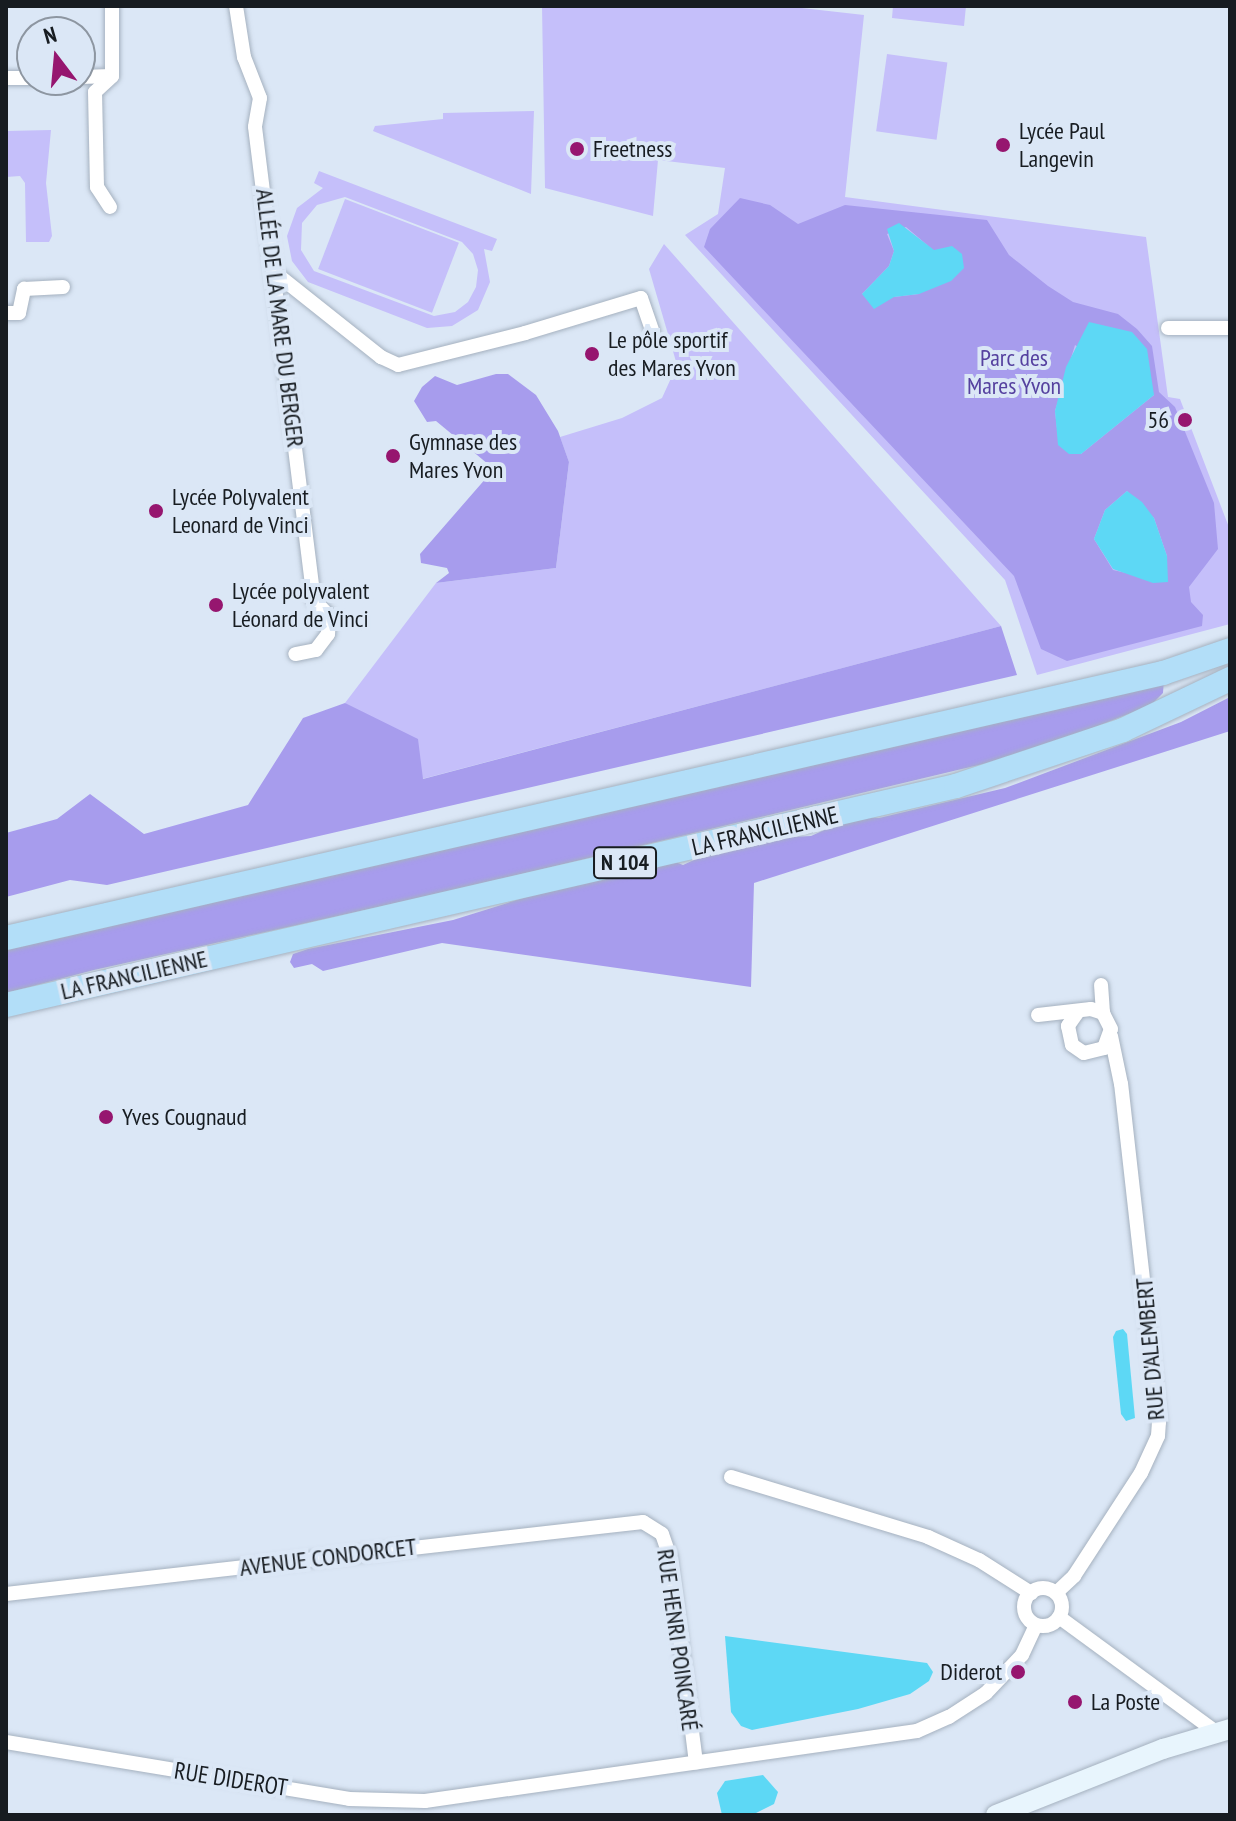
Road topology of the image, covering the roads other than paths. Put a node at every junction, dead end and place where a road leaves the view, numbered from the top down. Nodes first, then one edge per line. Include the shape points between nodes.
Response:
1 (112, 6) edge
2 (236, 6) edge
3 (96, 76) edge
4 (112, 76) junction
5 (110, 207) dead end
6 (274, 272) junction
7 (63, 287) dead end
8 (6, 313) edge
9 (1168, 328) dead end
10 (1230, 328) edge
11 (653, 332) dead end
12 (1230, 650) edge
13 (295, 654) dead end
14 (1230, 679) edge
15 (6, 938) edge
16 (1106, 969) dead end
17 (1101, 985) junction
18 (6, 1005) edge
19 (1080, 1012) junction
20 (1103, 1013) junction
21 (1067, 1033) junction
22 (1111, 1036) junction
23 (1098, 1052) junction
24 (1117, 1076) junction
25 (731, 1477) dead end
26 (650, 1524) joint
27 (1031, 1593) junction
28 (1056, 1593) junction
29 (6, 1594) edge
30 (1059, 1617) junction
31 (1036, 1625) junction
32 (1223, 1730) edge
33 (6, 1742) edge
34 (696, 1762) junction
35 (996, 1815) edge

1 - 4 street
2 - 6 street, ALLÉE DE LA MARE DU BERGER via 244,57 260,98 255,127
3 - 4 street
4 - 5 street via 95,92 97,187
6 - 11 street via 398,365 641,298
6 - 13 street, ALLÉE DE LA MARE DU BERGER via 314,600 329,616 328,634 316,650
7 - 8 street via 24,289 19,313
9 - 10 street
12 - 15 highway via 1163,673
14 - 18 highway, LA FRANCILIENNE / N 104 via 1123,730 956,786
16 - 17 street, RUE D'ALEMBERT
17 - 19 street, RUE D'ALEMBERT
17 - 20 street, RUE D'ALEMBERT
19 - 20 street
19 - 21 street, RUE D'ALEMBERT
19 - 21 street via 1038,1015
20 - 22 street, RUE D'ALEMBERT
21 - 23 street via 1077,1050
22 - 23 street
22 - 24 street, RUE D'ALEMBERT
23 - 24 street
24 - 28 street, RUE D'ALEMBERT via 1148,1310 1158,1436 1141,1473 1074,1576
25 - 27 street via 928,1537 979,1560
26 - 29 street, AVENUE CONDORCET via 547,1531
26 - 34 street, RUE HENRI POINCARÉ via 662,1534 670,1557
27 - 28 street via 1045,1588
27 - 31 street via 1024,1611
28 - 30 street via 1062,1604
30 - 31 street via 1052,1624
30 - 32 street via 1174,1703
31 - 34 street via 1022,1655 986,1693 917,1731
32 - 35 street
33 - 34 street, RUE DIDEROT via 387,1802

